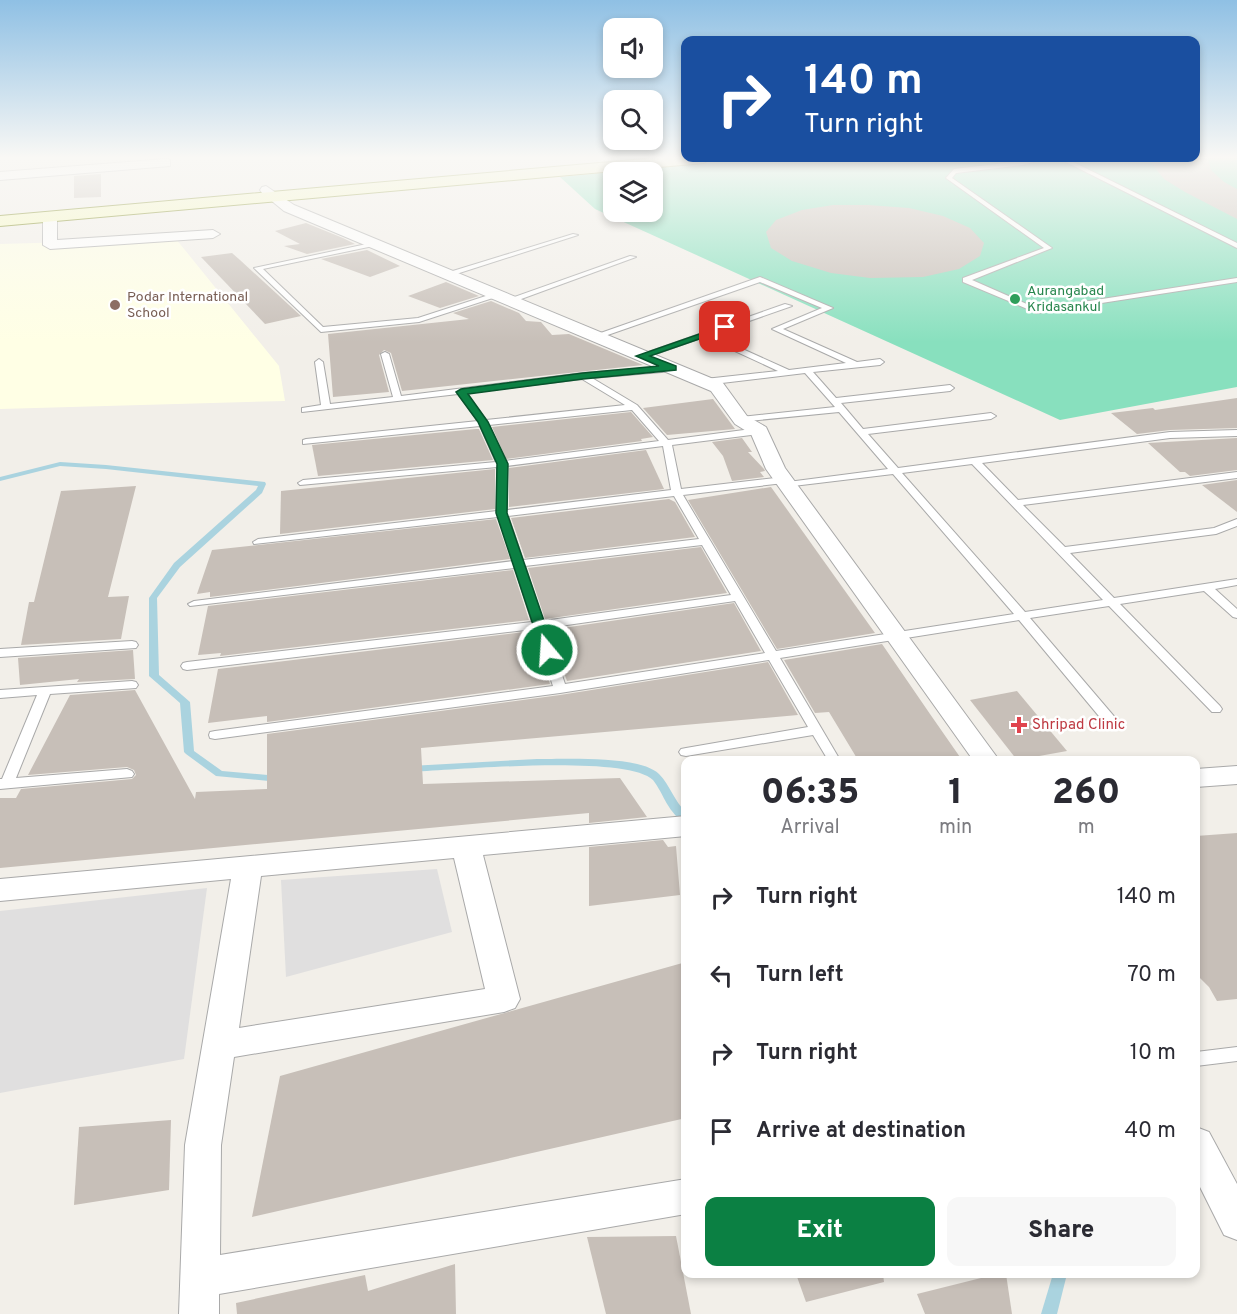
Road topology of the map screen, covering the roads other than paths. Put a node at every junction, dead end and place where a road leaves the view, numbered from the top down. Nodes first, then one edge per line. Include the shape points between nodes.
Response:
1 (50, 219) edge
2 (316, 219) edge
3 (1008, 219) edge
4 (1184, 219) edge
5 (213, 234) dead end
6 (575, 235) dead end
7 (376, 244) junction
8 (1237, 246) edge
9 (632, 257) dead end
10 (447, 274) junction
11 (1237, 280) edge
12 (504, 298) junction
13 (788, 306) dead end
14 (596, 336) junction
15 (728, 344) dead end
16 (385, 354) dead end
17 (641, 356) junction
18 (319, 362) dead end
19 (880, 362) dead end
20 (857, 365) junction
21 (673, 368) junction
22 (807, 370) junction
23 (788, 373) junction
24 (583, 376) junction
25 (705, 382) junction
26 (950, 388) dead end
27 (461, 392) junction
28 (398, 399) junction
29 (838, 405) junction
30 (326, 407) junction
31 (634, 407) junction
32 (305, 410) dead end
33 (990, 416) dead end
34 (741, 420) junction
35 (483, 422) junction
36 (759, 431) junction
37 (861, 432) junction
38 (1237, 433) edge
39 (306, 442) dead end
40 (667, 444) junction
41 (974, 460) junction
42 (502, 464) junction
43 (896, 471) junction
44 (1237, 475) edge
45 (786, 482) junction
46 (303, 483) dead end
47 (677, 493) junction
48 (1015, 503) junction
49 (501, 513) junction
50 (1237, 522) edge
51 (705, 541) junction
52 (258, 542) dead end
53 (1061, 551) junction
54 (518, 564) junction
55 (1237, 582) edge
56 (1207, 587) junction
57 (738, 597) junction
58 (1111, 602) junction
59 (194, 604) dead end
60 (1237, 615) edge
61 (1023, 616) junction
62 (539, 625) junction
63 (897, 637) junction
64 (132, 645) dead end
65 (0, 653) edge
66 (773, 657) junction
67 (187, 666) dead end
68 (132, 685) dead end
69 (560, 689) junction
70 (45, 691) junction
71 (0, 694) edge
72 (1216, 708) dead end
73 (1113, 724) dead end
74 (816, 730) junction
75 (215, 735) dead end
76 (686, 752) dead end
77 (832, 756) edge
78 (983, 756) edge
79 (127, 774) dead end
80 (1237, 775) edge
81 (1200, 778) edge
82 (4, 784) edge
83 (681, 827) edge
84 (466, 847) junction
85 (248, 867) junction
86 (0, 890) edge
87 (219, 1045) junction
88 (1237, 1054) edge
89 (1200, 1059) edge
90 (1200, 1151) edge
91 (681, 1197) edge
92 (1237, 1222) edge
93 (199, 1296) edge

1 - 5 street via 50,245
2 - 7 street
3 - 11 lane via 1049,248 966,280 1037,311
4 - 8 lane
6 - 10 lane
7 - 10 street
7 - 12 lane via 258,268 321,330 419,320
9 - 12 lane
10 - 12 street
12 - 14 street
13 - 17 lane
14 - 17 street
14 - 20 lane via 760,279 829,308 776,329
15 - 23 lane
16 - 28 lane
17 - 21 street
18 - 30 lane
19 - 20 lane
20 - 22 lane
21 - 24 lane
21 - 25 street
22 - 23 lane
22 - 29 lane
23 - 25 lane
24 - 27 lane
24 - 31 lane
25 - 34 street via 717,387
26 - 29 lane
27 - 28 lane
27 - 35 lane
28 - 30 lane
29 - 34 lane
29 - 37 lane
30 - 32 lane
31 - 35 lane
31 - 40 lane
33 - 37 lane
34 - 36 street
35 - 39 lane
35 - 42 lane
36 - 40 lane
36 - 45 street
37 - 43 lane
38 - 41 lane via 1170,435
40 - 42 lane
40 - 47 lane
41 - 43 lane
41 - 48 lane
42 - 46 lane
42 - 49 lane
43 - 45 lane
43 - 61 lane
44 - 48 lane
45 - 47 lane
45 - 63 street
47 - 49 lane
47 - 51 lane
48 - 53 lane
49 - 52 lane
49 - 54 lane
50 - 53 lane via 1216,531
51 - 54 lane
51 - 57 lane
53 - 58 lane
54 - 59 lane
54 - 62 lane
55 - 56 lane
56 - 58 lane
56 - 60 lane
57 - 62 lane
57 - 66 lane
58 - 61 lane
58 - 72 lane
61 - 63 lane
61 - 73 lane
62 - 67 lane
62 - 69 lane
63 - 66 lane
63 - 78 street
64 - 65 lane
66 - 69 lane
66 - 74 lane
68 - 70 lane
69 - 75 lane
70 - 71 lane
70 - 82 lane
74 - 76 lane
74 - 77 lane
79 - 82 lane
80 - 81 street
83 - 84 street
84 - 85 street
84 - 87 street via 504,999
85 - 86 street
85 - 87 street
87 - 93 street via 203,1145
88 - 89 lane
90 - 92 street
91 - 93 street

